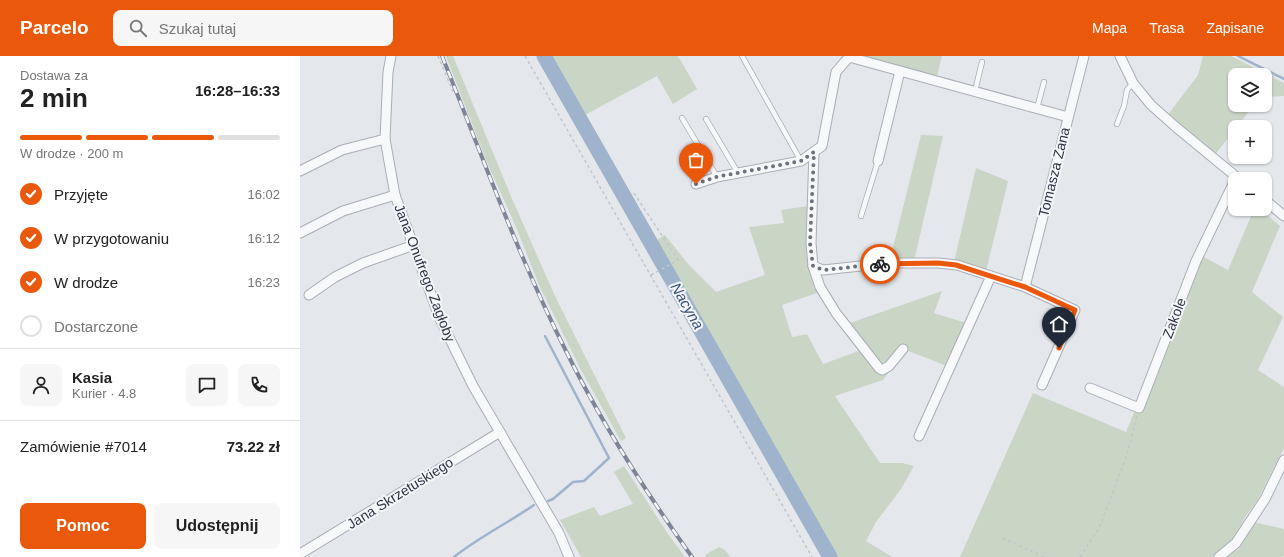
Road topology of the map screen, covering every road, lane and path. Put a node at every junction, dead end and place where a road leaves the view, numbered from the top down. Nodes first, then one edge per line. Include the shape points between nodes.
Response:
1 (391, 56) edge
2 (438, 56) edge
3 (525, 56) edge
4 (742, 56) edge
5 (1084, 56) edge
6 (1120, 56) edge
7 (982, 62) dead end
8 (900, 71) junction
9 (1276, 72) dead end
10 (1273, 77) dead end
11 (1044, 82) dead end
12 (1133, 83) junction
13 (975, 91) junction
14 (454, 94) dead end
15 (1037, 108) junction
16 (1068, 117) junction
17 (682, 118) dead end
18 (706, 119) dead end
19 (1117, 124) dead end
20 (385, 139) junction
21 (814, 152) junction
22 (801, 161) junction
23 (878, 161) joint
24 (300, 171) edge
25 (1228, 172) edge
26 (738, 173) junction
27 (716, 177) junction
28 (696, 184) dead end
29 (634, 193) dead end
30 (395, 195) junction
31 (1228, 195) edge
32 (1272, 206) edge
33 (861, 216) dead end
34 (1284, 216) edge
35 (300, 233) edge
36 (414, 245) junction
37 (813, 266) junction
38 (651, 275) junction
39 (990, 276) junction
40 (1025, 287) junction
41 (309, 295) dead end
42 (903, 349) dead end
43 (1042, 385) dead end
44 (1090, 388) dead end
45 (1139, 408) junction
46 (500, 432) junction
47 (919, 436) dead end
48 (1284, 460) edge
49 (1003, 538) dead end
50 (300, 554) edge
51 (569, 557) edge
52 (812, 557) edge
53 (1044, 557) edge
54 (1080, 557) edge
55 (1219, 557) edge

1 - 20 street, Jana Onufrego Zagłoby
2 - 14 path
3 - 38 path
4 - 22 lane
5 - 16 street, Tomasza Zana
6 - 12 street
7 - 13 lane
8 - 13 street
8 - 21 street via 849,57 836,72 822,146
8 - 23 street
9 - 10 path
11 - 15 lane
12 - 19 lane via 1127,90
12 - 25 street via 1161,115
13 - 15 street
15 - 16 street
16 - 40 street, Tomasza Zana
17 - 27 lane
18 - 26 lane
20 - 24 street via 342,150
20 - 30 street, Jana Onufrego Zagłoby
21 - 22 street
21 - 37 street via 810,243
22 - 26 street
23 - 33 lane
26 - 27 street
27 - 28 street
29 - 38 path via 678,260
30 - 35 street via 343,211
30 - 36 street, Jana Onufrego Zagłoby
31 - 45 street, Zakole via 1196,261
32 - 34 street
36 - 41 street via 363,263
36 - 46 street, Jana Onufrego Zagłoby via 440,319 473,386
37 - 39 street via 823,270 889,263 938,263 956,265
37 - 42 street via 820,287 836,313 879,368 882,370 889,366
38 - 52 path
39 - 40 street
39 - 47 street
40 - 43 street via 1075,310
44 - 45 street
45 - 54 path via 1126,458 1099,528
46 - 50 street, Jana Skrzetuskiego
46 - 51 street, Jana Onufrego Zagłoby via 559,533
48 - 55 street via 1265,499 1236,543
49 - 53 path

